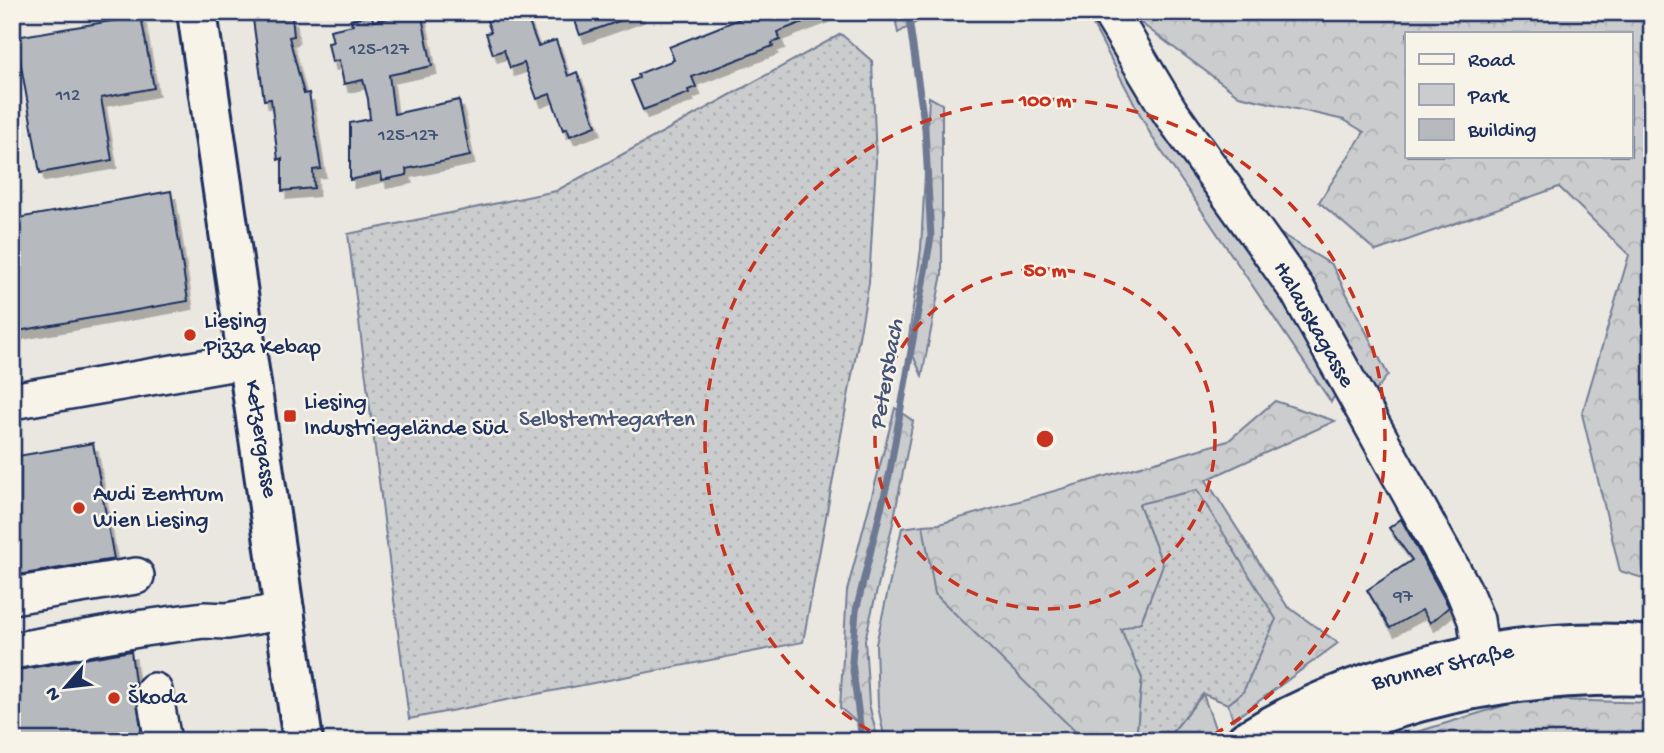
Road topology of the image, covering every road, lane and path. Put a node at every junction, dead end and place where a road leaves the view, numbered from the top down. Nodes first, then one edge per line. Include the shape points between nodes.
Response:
1 (197, 12) edge
2 (1110, 12) edge
3 (248, 360) junction
4 (12, 401) edge
5 (136, 576) dead end
6 (12, 596) edge
7 (286, 611) junction
8 (1652, 646) edge
9 (12, 651) edge
10 (1481, 655) junction
11 (1652, 676) edge
12 (154, 691) dead end
13 (163, 741) edge
14 (303, 741) edge
15 (1246, 741) edge
16 (1311, 741) edge

1 - 3 main road, Ketzergasse
2 - 10 street, Halauskagasse via 1170,112 1298,290 1463,589 1476,620
3 - 4 street
3 - 7 main road, Ketzergasse
5 - 6 street
7 - 9 street
7 - 14 main road, Ketzergasse
8 - 10 main road, Brunner Straße via 1573,644
10 - 15 main road, Brunner Straße via 1401,673 1337,694
11 - 16 main road, Brunner Straße via 1558,676 1456,691 1360,718
12 - 13 street

